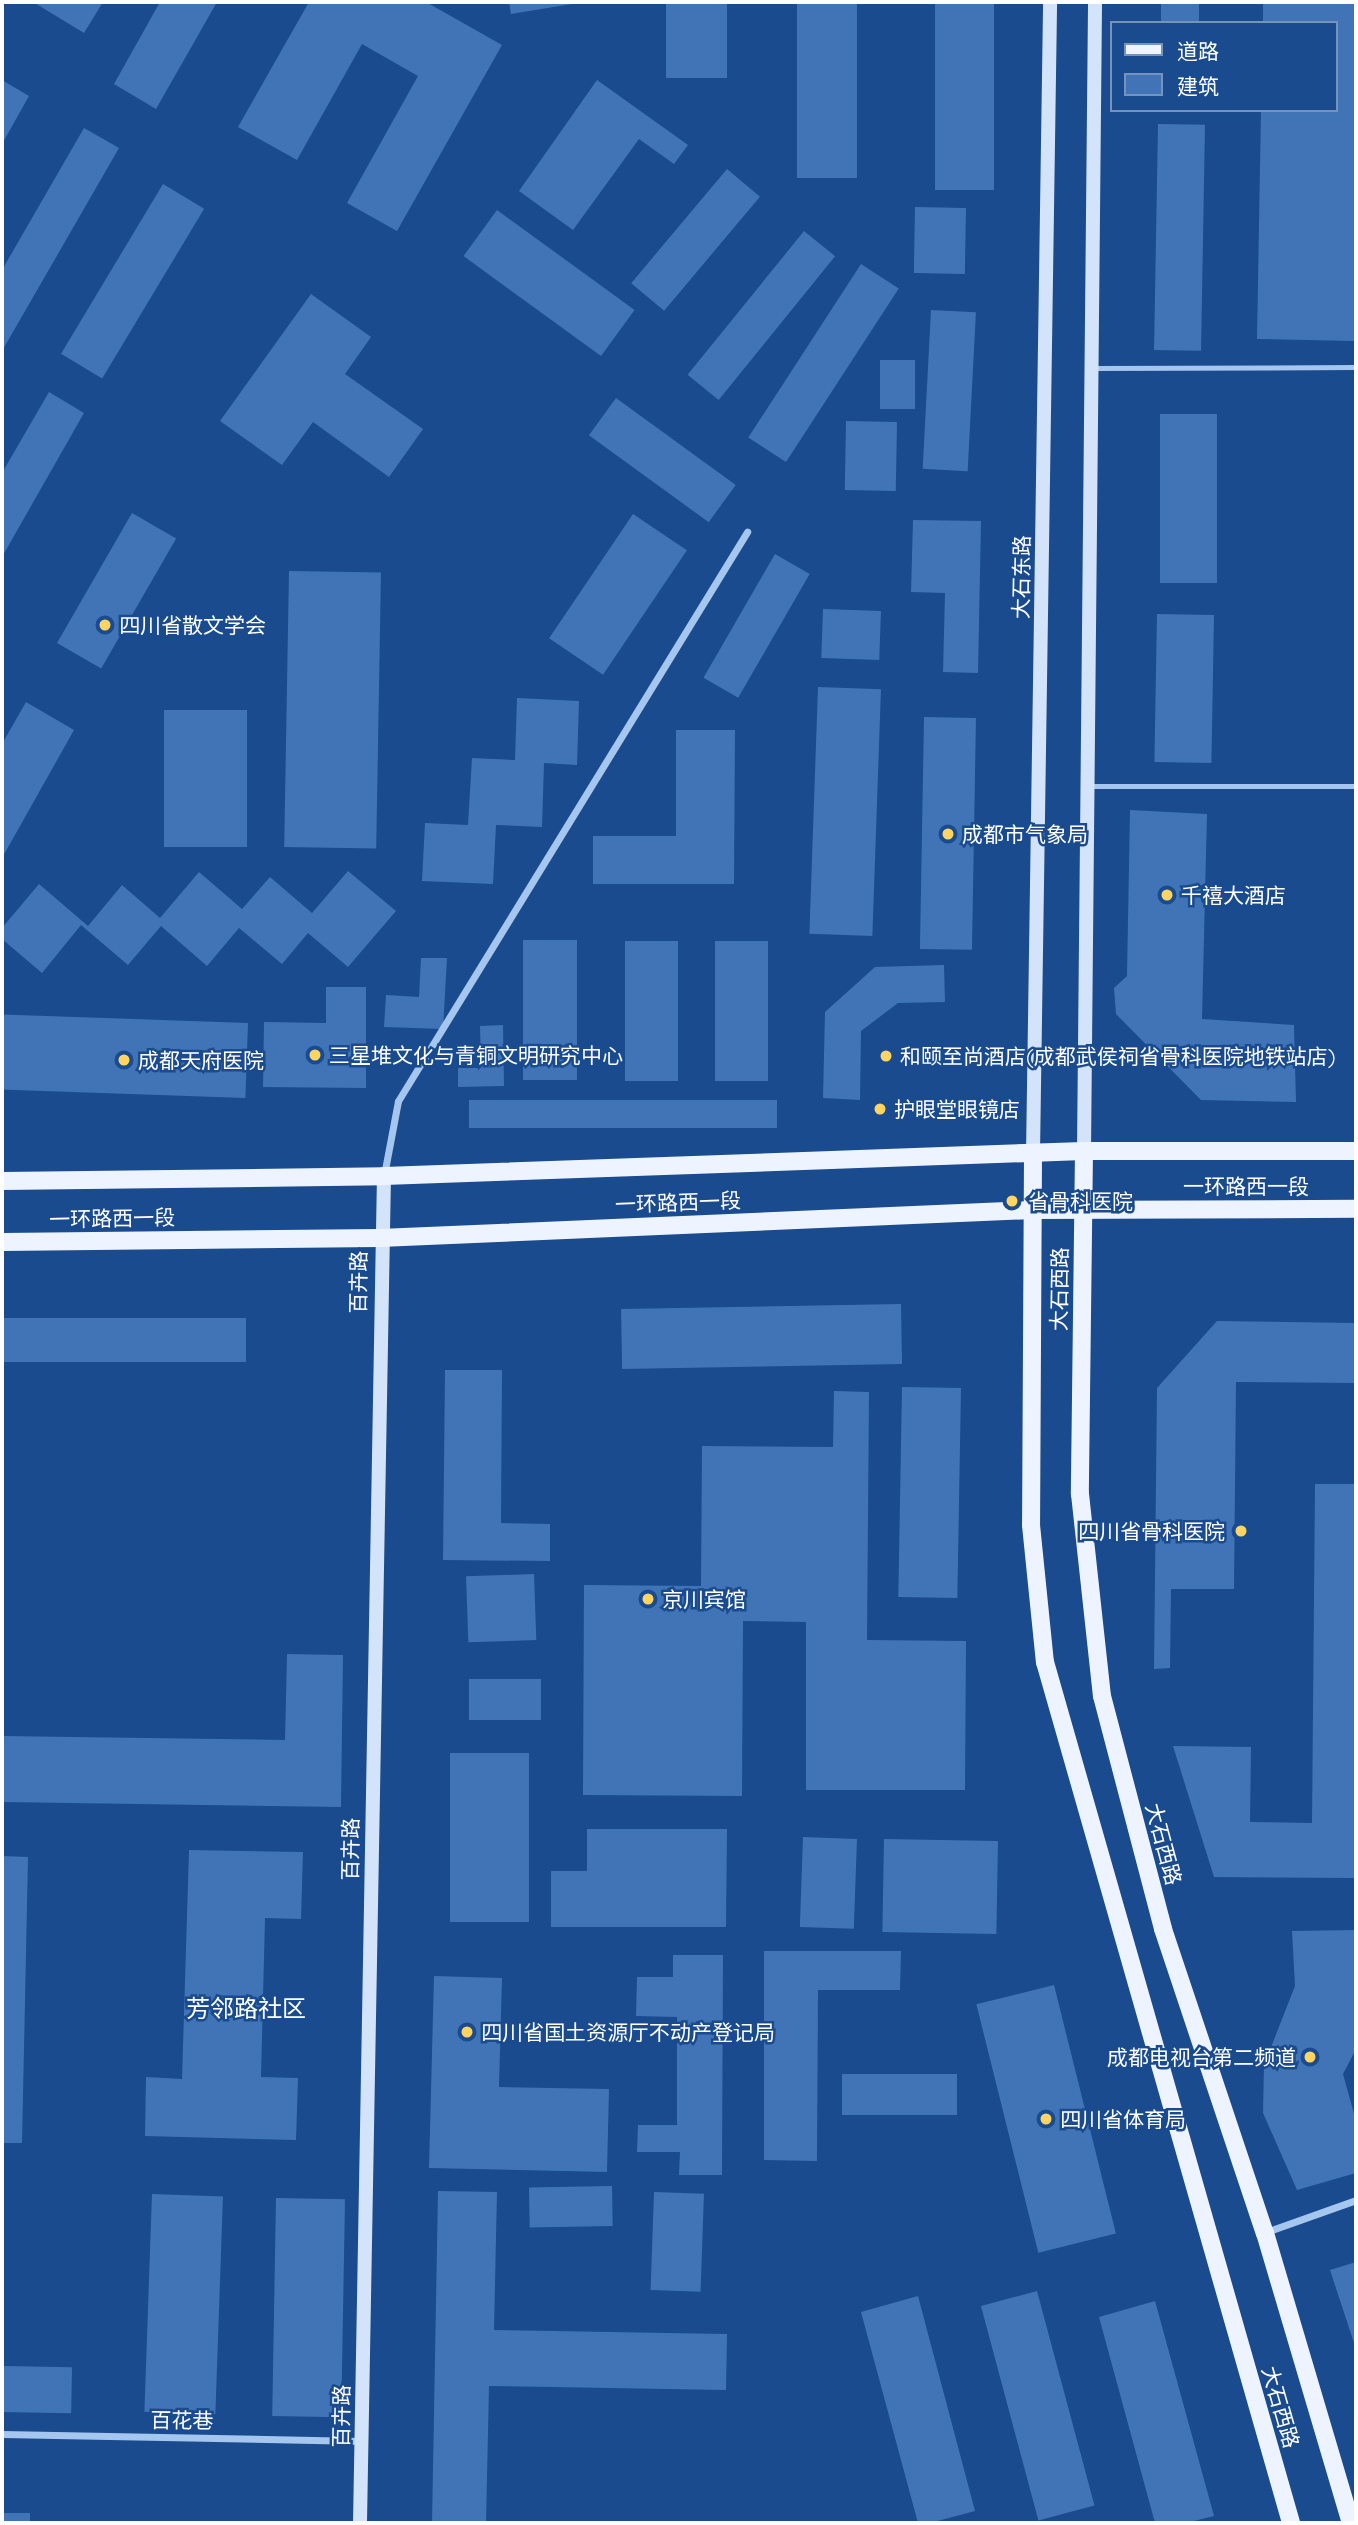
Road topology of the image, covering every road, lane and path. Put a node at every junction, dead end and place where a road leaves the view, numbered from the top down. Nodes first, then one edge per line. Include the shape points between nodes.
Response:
1 (1050, 2) edge
2 (1095, 2) edge
3 (1090, 368) junction
4 (1356, 368) edge
5 (747, 532) dead end
6 (1088, 786) junction
7 (1356, 786) edge
8 (1356, 1151) edge
9 (1084, 1152) junction
10 (1033, 1154) junction
11 (384, 1176) junction
12 (2, 1181) edge
13 (1356, 1209) edge
14 (1032, 1210) junction
15 (1084, 1210) junction
16 (380, 1238) junction
17 (2, 1242) edge
18 (1356, 2200) edge
19 (1265, 2233) junction
20 (2, 2434) edge
21 (362, 2441) junction
22 (360, 2523) edge
23 (1291, 2523) edge
24 (1351, 2523) edge

1 - 10 main road, 大石东路
2 - 3 main road
3 - 4 lane
3 - 6 main road
5 - 11 street via 398,1101
6 - 7 lane
6 - 9 main road
8 - 9 main road, 一环路西一段
9 - 10 main road, 一环路西一段
9 - 15 main road, 大石西路
10 - 11 main road, 一环路西一段
10 - 14 main road, 大石西路
11 - 12 main road, 一环路西一段
11 - 16 main road, 百卉路
13 - 15 main road, 一环路西一段
14 - 15 main road, 一环路西一段
14 - 16 main road, 一环路西一段
14 - 23 main road, 大石西路 via 1032,1538 1045,1662
15 - 19 main road, 大石西路 via 1082,1550 1102,1696 1163,1929
16 - 17 main road, 一环路西一段
16 - 21 main road, 百卉路
18 - 19 street
19 - 24 main road, 大石西路
20 - 21 street, 百花巷
21 - 22 main road, 百卉路

